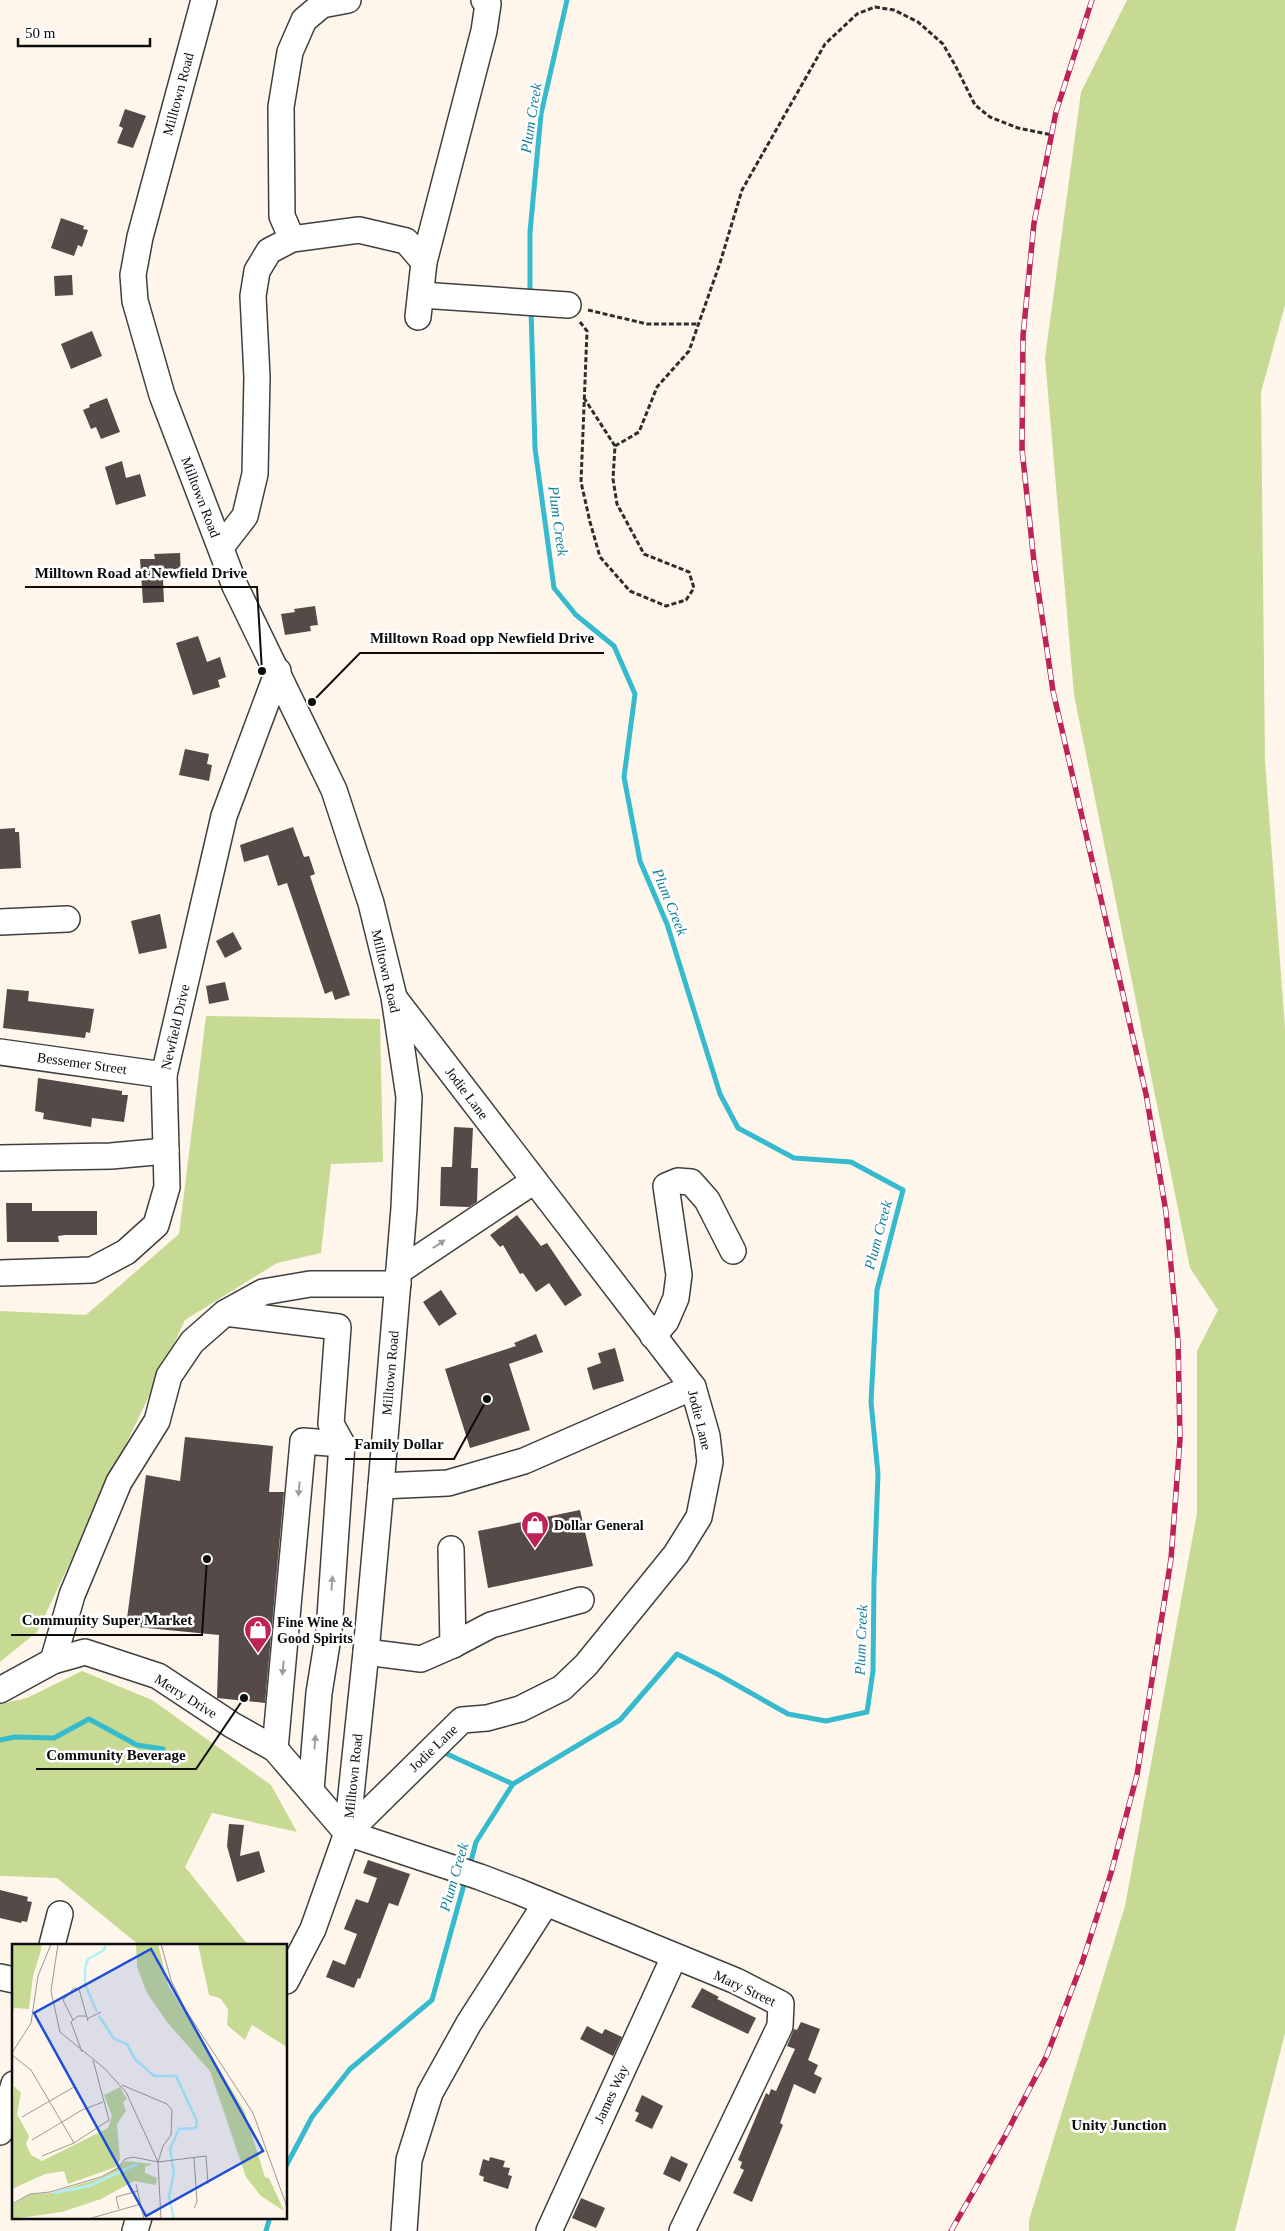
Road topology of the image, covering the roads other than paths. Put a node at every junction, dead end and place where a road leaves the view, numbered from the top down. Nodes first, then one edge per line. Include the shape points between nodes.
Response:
1 (204, 0) edge
2 (348, 0) edge
3 (484, 0) edge
4 (292, 239) junction
5 (424, 262) junction
6 (556, 304) road end
7 (221, 547) junction
8 (278, 671) junction
9 (67, 919) dead end
10 (0, 922) edge
11 (394, 996) junction
12 (0, 1052) edge
13 (164, 1075) junction
14 (166, 1151) junction
15 (0, 1158) edge
16 (534, 1181) junction
17 (733, 1251) dead end
18 (0, 1273) edge
19 (398, 1277) junction
20 (225, 1313) junction
21 (652, 1336) junction
22 (693, 1387) junction
23 (342, 1444) junction
24 (381, 1486) junction
25 (451, 1549) dead end
26 (581, 1600) dead end
27 (329, 1631) junction
28 (367, 1643) junction
29 (453, 1645) junction
30 (53, 1661) junction
31 (0, 1690) edge
32 (276, 1749) junction
33 (311, 1790) junction
34 (346, 1833) junction
35 (546, 1903) junction
36 (60, 1914) dead end
37 (52, 1944) edge
38 (674, 1958) junction
39 (288, 1977) edge
40 (7, 2097) edge
41 (0, 2132) edge
42 (139, 2218) edge
43 (135, 2231) edge
44 (404, 2231) edge
45 (549, 2231) edge
46 (682, 2231) edge

1 - 7 street, Milltown Road via 140,237 133,275 135,301 162,394
2 - 4 street via 322,5 304,20 290,52 281,107 282,216
3 - 5 street via 488,4 484,31
4 - 5 street via 359,230 406,241
4 - 7 street via 269,251 257,271 253,296 258,377 256,474 245,516
5 - 6 street via 420,306 513,301
7 - 8 street, Milltown Road via 235,586
8 - 11 street, Milltown Road via 334,790 371,903
8 - 13 street, Newfield Drive via 224,816
9 - 10 street
11 - 16 street, Jodie Lane
11 - 19 street, Milltown Road via 409,1097
12 - 13 street, Bessemer Street
13 - 14 street, Newfield Drive
14 - 15 street via 111,1156
14 - 18 street, Newfield Drive via 167,1187 156,1225 126,1252 92,1270
19 -> 16 street
16 - 21 street, Jodie Lane
17 - 21 street via 707,1200 691,1182 678,1181 666,1186 679,1275 676,1298 666,1321
19 - 20 street via 310,1284 263,1292
19 - 24 street, Milltown Road
20 - 23 street via 338,1327 331,1424
20 - 30 street via 192,1342 169,1376 157,1421 119,1482 72,1595
21 - 22 street, Jodie Lane
22 - 24 street via 524,1461 448,1483
22 - 34 street, Jodie Lane via 707,1436 710,1462 699,1517 676,1554 586,1665 562,1688 520,1709 486,1718 462,1720
27 -> 23 street
23 -> 32 street via 303,1440
24 - 28 street, Milltown Road
25 - 29 street
26 - 29 street via 491,1625
27 - 28 street
33 -> 27 street via 319,1693
28 - 29 street via 421,1658
28 - 34 street, Milltown Road
30 - 31 street, Merry Drive
30 - 32 street, Merry Drive via 86,1652 158,1676 232,1725
32 - 33 street, Merry Drive
33 - 34 street, Merry Drive
34 - 35 street, Mary Street via 480,1877
34 - 39 street, Milltown Road via 313,1929
35 - 38 street, Mary Street
35 - 44 street via 430,2093 409,2160
36 - 37 street
38 - 45 street, James Way
38 - 46 street, Mary Street via 736,1981 781,2004 780,2026
40 - 41 street
42 - 43 street

